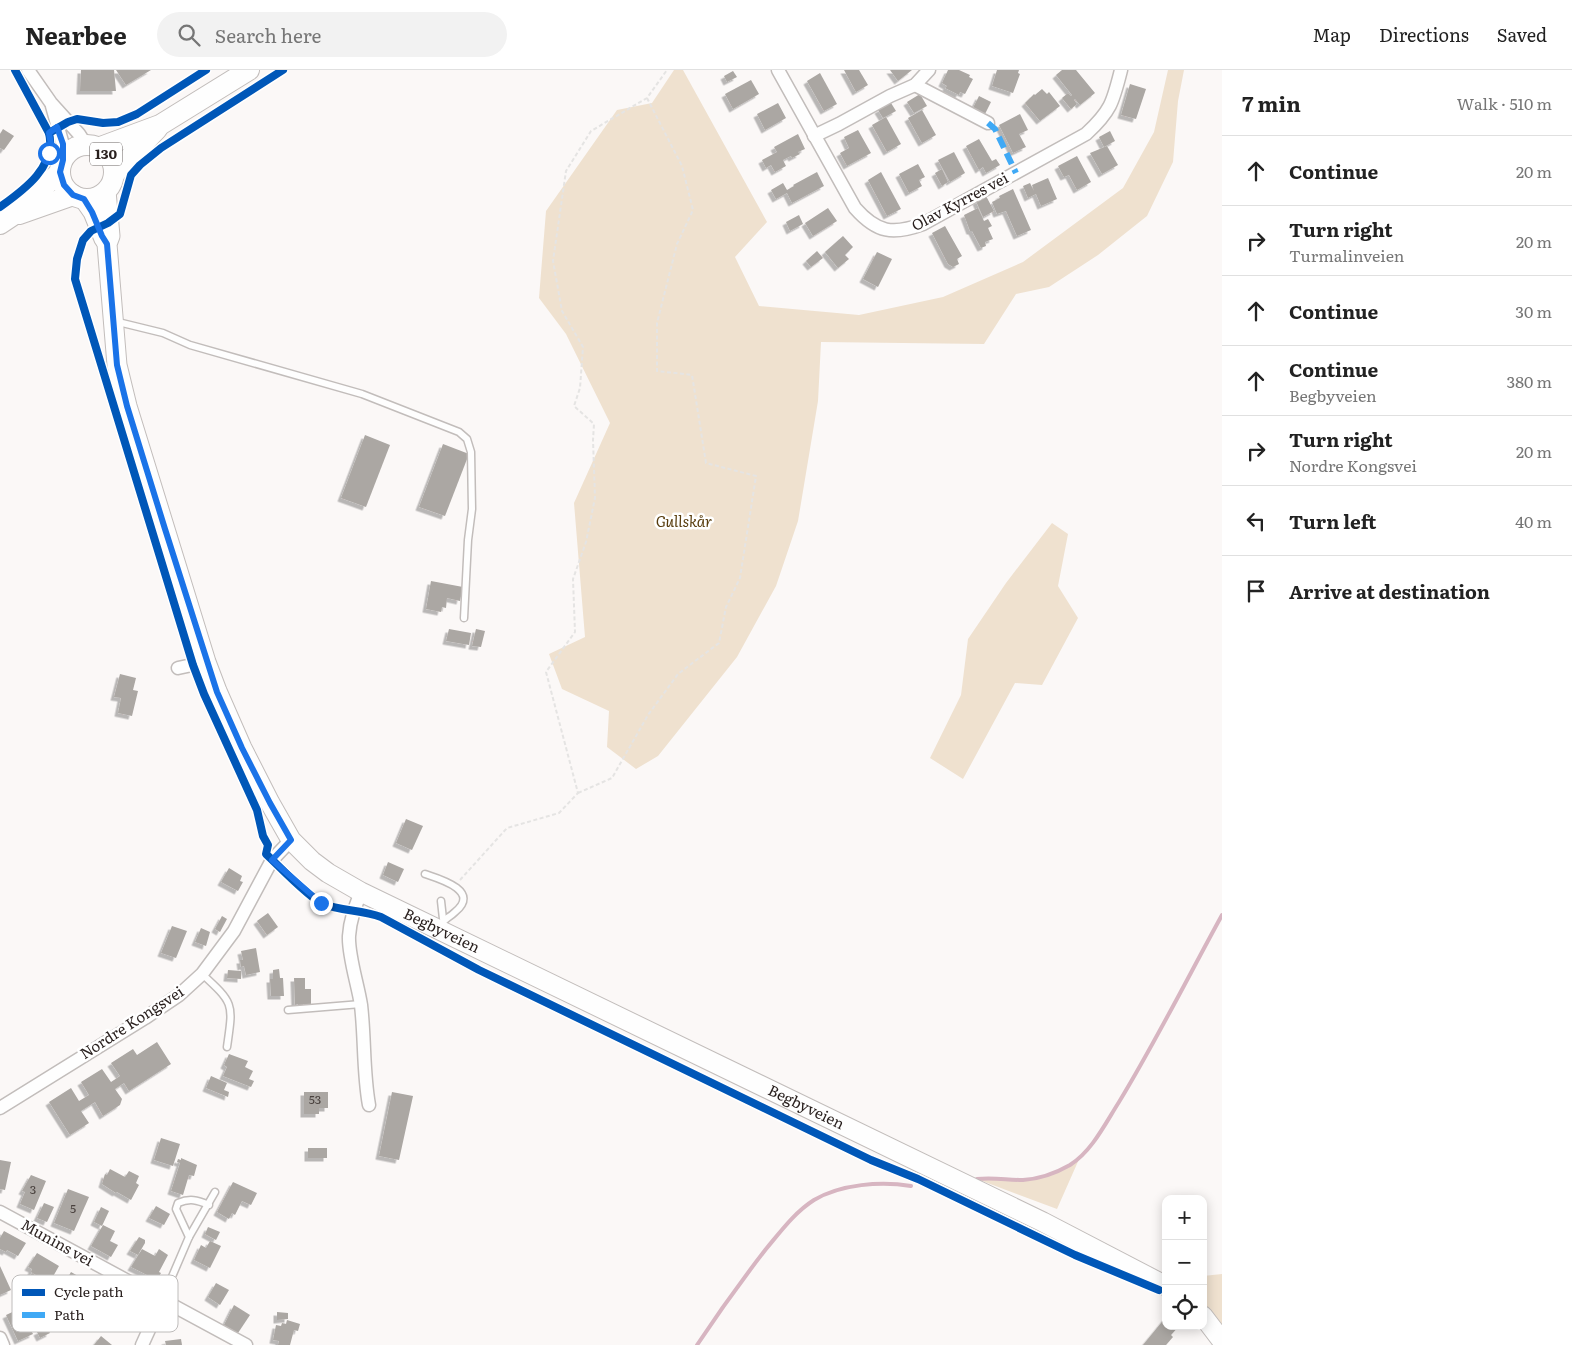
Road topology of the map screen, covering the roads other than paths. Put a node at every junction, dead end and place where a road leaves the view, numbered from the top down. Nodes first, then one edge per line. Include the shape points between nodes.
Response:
1 (28, 70) edge
2 (249, 70) edge
3 (778, 70) edge
4 (928, 70) edge
5 (1121, 70) edge
6 (915, 85) junction
7 (51, 103) junction
8 (988, 123) dead end
9 (160, 125) junction
10 (814, 136) junction
11 (92, 147) junction
12 (62, 166) junction
13 (110, 182) junction
14 (78, 197) junction
15 (6, 220) edge
16 (107, 244) junction
17 (113, 320) junction
18 (464, 618) dead end
19 (206, 662) junction
20 (178, 668) dead end
21 (291, 840) junction
22 (425, 874) dead end
23 (361, 892) junction
24 (440, 901) dead end
25 (440, 924) junction
26 (202, 974) junction
27 (361, 1004) junction
28 (288, 1010) dead end
29 (227, 1047) dead end
30 (369, 1105) dead end
31 (0, 1108) edge
32 (215, 1192) dead end
33 (208, 1205) junction
34 (0, 1212) edge
35 (189, 1237) junction
36 (115, 1275) edge
37 (173, 1275) edge
38 (1164, 1285) edge
39 (178, 1309) edge
40 (1207, 1321) edge
41 (148, 1332) edge
42 (0, 1338) edge
43 (1222, 1340) edge
44 (3, 1345) edge
45 (142, 1345) edge
46 (246, 1345) edge

1 - 7 street
2 - 9 main road, 130
3 - 10 street, Olav Kyrres vei
4 - 6 street
5 - 10 street, Olav Kyrres vei via 1113,100 1103,118 1086,134 923,224 906,230 884,230 872,226 864,218
6 - 8 street
6 - 10 street
7 - 11 street
7 - 12 street via 63,144
9 - 11 main road, 130
9 - 13 main road, 130
11 - 12 main road, 130 via 73,150
11 - 13 main road, 130 via 108,156 114,167
12 - 14 main road via 64,185
12 - 15 main road, 130
13 - 14 main road, 130 via 100,196 92,199
13 - 16 main road, Begbyveien via 110,236
14 - 15 main road, 130
14 - 16 main road, Begbyveien via 92,212
16 - 17 main road, Begbyveien
17 - 18 lane via 362,394 459,432 467,439 472,452 472,509
17 - 19 main road, Begbyveien via 117,365 127,406
19 - 20 street
19 - 21 main road, Begbyveien via 242,748
21 - 23 main road, Begbyveien via 312,861
21 - 26 street, Nordre Kongsvei via 272,860 234,931
22 - 25 lane via 455,885 462,894 462,902 456,912
23 - 25 main road, Begbyveien
23 - 27 street via 353,910 349,938
24 - 25 lane
25 - 38 main road, Begbyveien
26 - 29 lane via 219,989 231,1007
26 - 31 street, Nordre Kongsvei via 179,995
27 - 28 lane
27 - 30 street
32 - 33 lane
33 - 35 lane
33 - 35 lane via 197,1200 178,1203 176,1209
34 - 36 street, Munins vei
35 - 37 lane
39 - 46 street, Munins vei
40 - 43 main road
41 - 45 street
42 - 44 street

